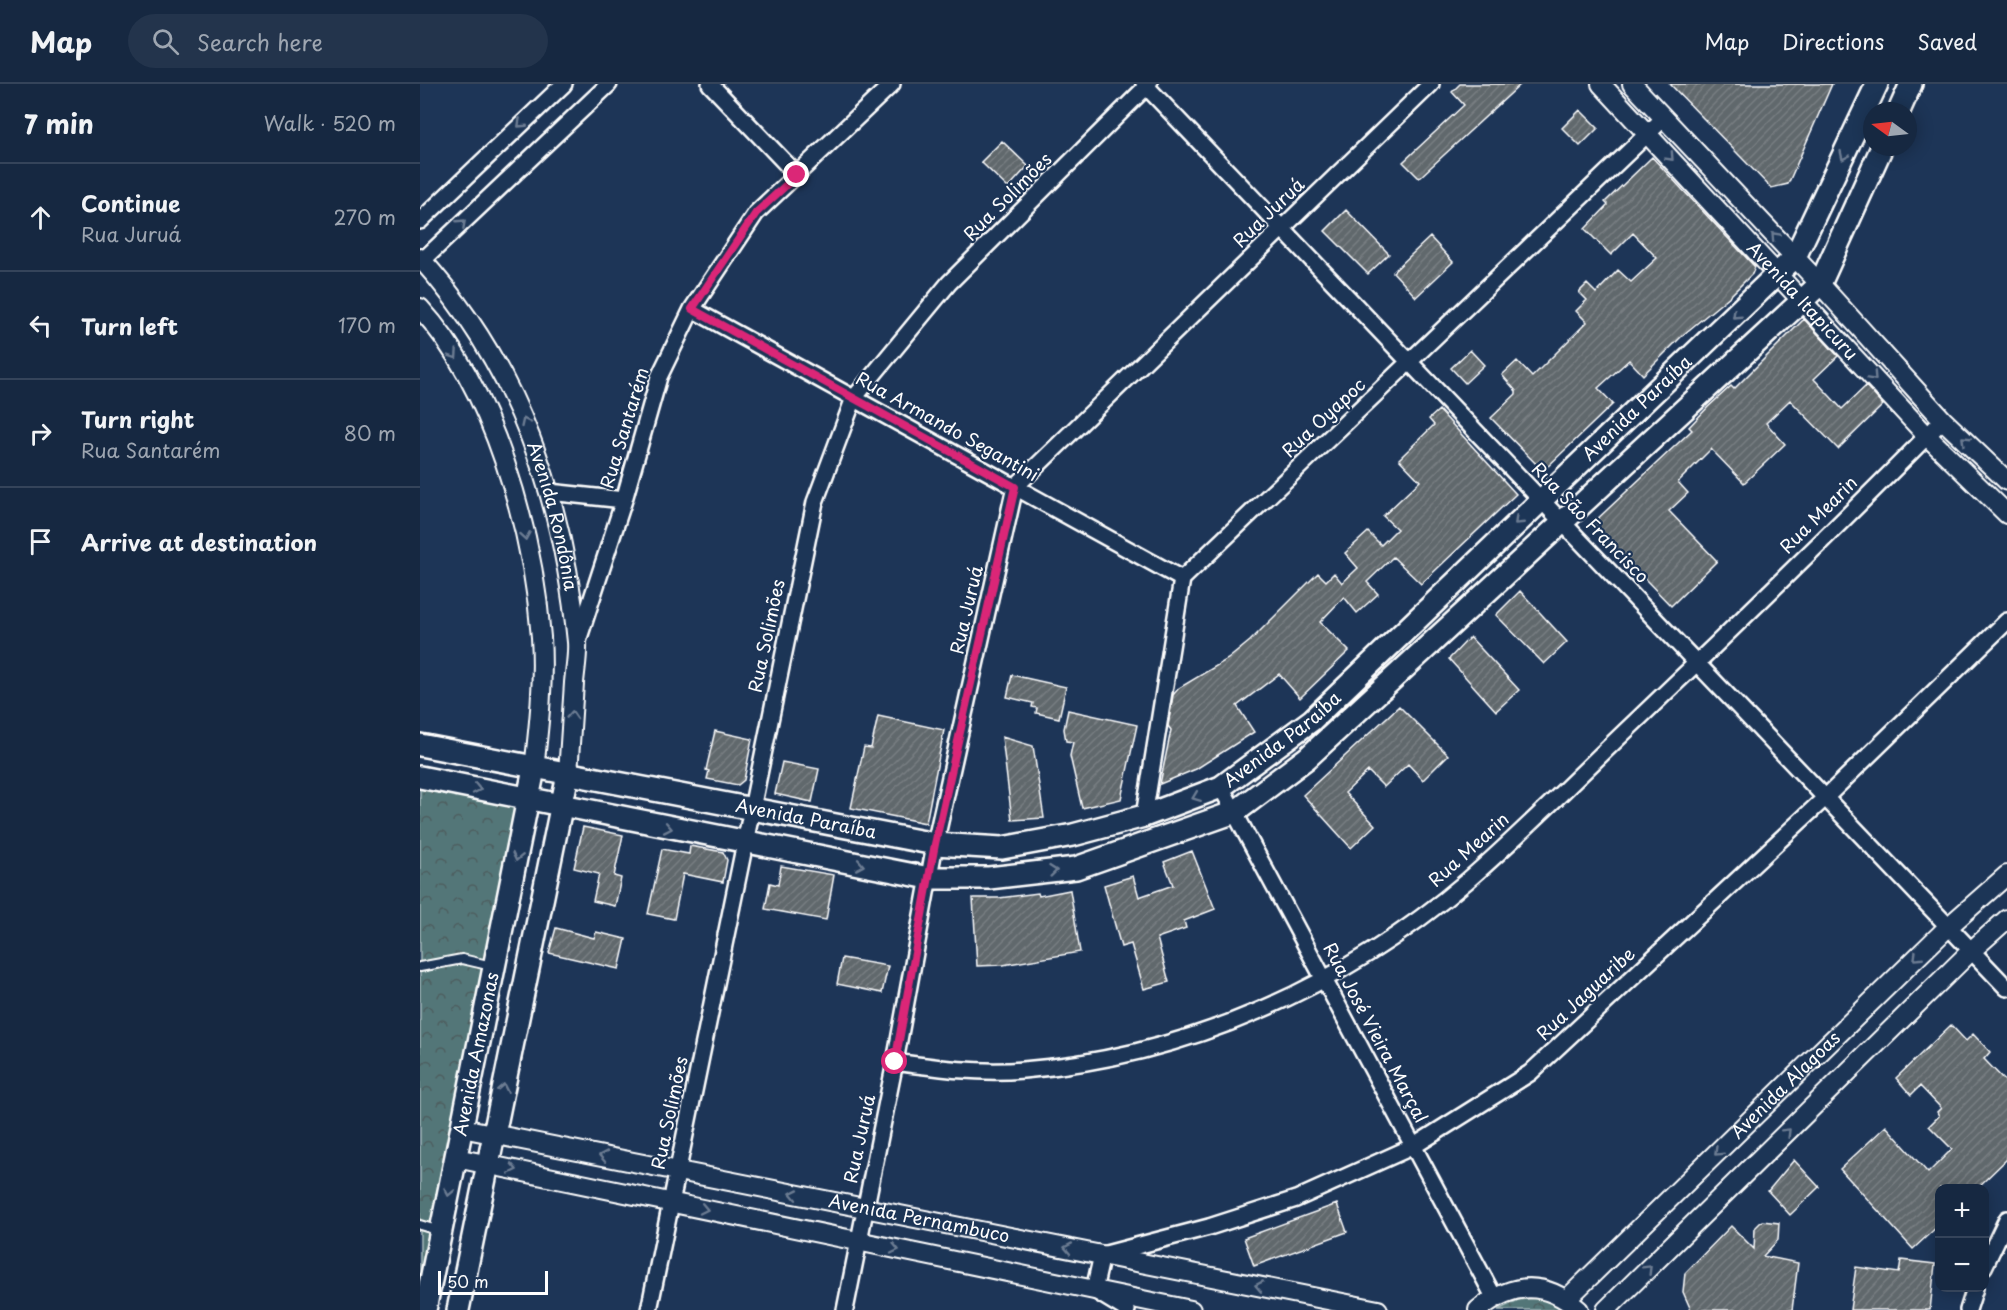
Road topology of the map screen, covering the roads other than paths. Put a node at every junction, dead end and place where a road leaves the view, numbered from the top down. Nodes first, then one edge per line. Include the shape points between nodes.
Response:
1 (564, 84) edge
2 (609, 84) edge
3 (710, 84) edge
4 (892, 84) edge
5 (1431, 84) edge
6 (1601, 84) edge
7 (1632, 84) edge
8 (1877, 84) edge
9 (1911, 84) edge
10 (1146, 85) edge
11 (1903, 102) edge
12 (1664, 118) junction
13 (1648, 133) junction
14 (1878, 156) edge
15 (797, 175) junction
16 (420, 220) edge
17 (1281, 228) junction
18 (1795, 257) junction
19 (421, 260) edge
20 (1779, 273) junction
21 (1820, 284) junction
22 (1803, 301) junction
23 (420, 308) edge
24 (692, 309) junction
25 (1410, 363) junction
26 (854, 398) junction
27 (1943, 420) junction
28 (1927, 436) junction
29 (2007, 481) edge
30 (1015, 487) junction
31 (549, 492) junction
32 (624, 500) junction
33 (1541, 500) junction
34 (2007, 514) edge
35 (1561, 521) junction
36 (1182, 579) junction
37 (2007, 621) edge
38 (577, 644) junction
39 (1697, 663) junction
40 (1370, 665) junction
41 (1389, 684) junction
42 (420, 745) edge
43 (534, 769) junction
44 (567, 774) junction
45 (420, 777) edge
46 (1221, 787) junction
47 (1826, 798) junction
48 (529, 799) junction
49 (561, 807) junction
50 (752, 807) junction
51 (1235, 812) junction
52 (1144, 816) junction
53 (745, 843) junction
54 (935, 844) junction
55 (2007, 875) edge
56 (929, 878) junction
57 (2007, 919) edge
58 (1948, 927) junction
59 (1971, 951) junction
60 (420, 967) edge
61 (495, 967) junction
62 (1324, 978) junction
63 (2007, 988) edge
64 (895, 1062) junction
65 (462, 1128) junction
66 (494, 1135) junction
67 (1414, 1146) junction
68 (456, 1158) junction
69 (488, 1164) junction
70 (678, 1171) junction
71 (671, 1202) junction
72 (865, 1208) junction
73 (2007, 1219) edge
74 (420, 1225) edge
75 (442, 1231) junction
76 (859, 1241) junction
77 (1102, 1255) junction
78 (1989, 1257) edge
79 (1094, 1290) junction
80 (1973, 1292) edge
81 (1494, 1297) junction
82 (1573, 1305) edge
83 (425, 1310) edge
84 (458, 1310) edge
85 (649, 1310) edge
86 (845, 1310) edge
87 (1127, 1310) edge
88 (1191, 1310) edge
89 (1378, 1310) edge
90 (1478, 1310) edge
91 (1606, 1310) edge
92 (1968, 1310) edge

1 -> 16 street
19 -> 2 street
3 - 15 street
4 - 15 street, Rua Santarém
5 - 17 street, Rua Juruá
6 - 13 street, Avenida Itapicuru
7 - 12 street, Avenida Itapicuru
8 -> 18 main road, Avenida Paraíba
9 - 11 main road
10 - 17 street, Rua São Francisco
10 - 26 street, Rua Solimões via 949,284
12 - 13 street, Rua Oyapoc
18 -> 12 street, Avenida Itapicuru
13 -> 20 street, Avenida Itapicuru
13 - 25 street, Rua Oyapoc
14 - 21 main road, Avenida Paraíba
15 - 24 street, Rua Santarém via 756,213
17 - 25 street, Rua São Francisco
17 - 30 street, Rua Juruá
18 - 20 main road, Avenida Paraíba
18 - 21 street, Avenida Itapicuru
31 -> 19 street, Avenida Rondônia via 530,433 493,355 453,294
20 - 22 street, Avenida Itapicuru
20 -> 33 main road, Avenida Paraíba
21 - 22 main road, Avenida Paraíba
21 - 27 street, Avenida Itapicuru
22 -> 28 street, Avenida Itapicuru
22 - 35 main road, Avenida Paraíba
23 -> 43 street, Avenida Rondônia via 464,371 499,446 525,528 541,637 541,716
24 - 26 street, Rua Armando Segantini
24 - 32 street, Rua Santarém via 659,377
25 - 33 street, Rua São Francisco
25 - 36 street, Rua Oyapoc
26 - 30 street, Rua Armando Segantini
26 - 50 street, Rua Solimões via 815,501
27 - 28 street, Rua Mearin
29 -> 27 street, Avenida Itapicuru
28 - 34 street, Avenida Itapicuru
28 - 39 street, Rua Mearin
30 - 36 street, Rua Armando Segantini
30 - 54 street, Rua Juruá
31 - 32 street
31 - 38 street, Avenida Rondônia
32 - 38 street, Rua Santarém
33 - 35 street, Rua São Francisco
33 -> 40 main road, Avenida Paraíba
35 - 39 street, Rua São Francisco
35 - 41 main road, Avenida Paraíba
36 - 52 street
37 - 47 street, Rua Jaguaribe
44 -> 38 street, Avenida Rondônia
39 - 47 street, Rua São Francisco
39 - 62 street, Rua Mearin via 1466,882 1392,938
40 - 41 main road
40 - 46 main road, Avenida Paraíba via 1312,720
41 - 51 main road, Avenida Paraíba via 1307,758
42 - 43 main road, Avenida Paraíba
43 - 44 main road, Avenida Paraíba
43 - 48 main road, Avenida Rondônia
44 - 49 main road, Avenida Rondônia
44 - 50 main road, Avenida Paraíba
45 -> 48 main road, Avenida Paraíba
46 - 51 street, Rua José Vieira Marçal
46 -> 52 main road, Avenida Paraíba
47 - 58 street, Rua São Francisco
47 - 67 street, Rua Jaguaribe via 1530,1073
48 - 49 main road, Avenida Paraíba
48 -> 61 main road, Avenida Amazonas
49 -> 53 main road, Avenida Paraíba
66 -> 49 main road, Avenida Amazonas
50 - 53 street, Rua Solimões
50 - 54 main road, Avenida Paraíba
56 -> 51 main road, Avenida Paraíba via 989,878 1076,868
51 - 62 street, Rua José Vieira Marçal
52 - 54 main road, Avenida Paraíba via 1002,848
53 -> 56 main road, Avenida Paraíba
53 - 70 street, Rua Solimões
54 - 56 street, Rua Juruá
55 - 58 street, Avenida Alagoas
56 - 64 street, Rua Juruá
57 - 59 street, Avenida Alagoas
58 - 59 street, Rua São Francisco
58 -> 82 street, Avenida Alagoas
59 - 63 street, Rua São Francisco
91 -> 59 street, Avenida Alagoas
60 - 61 lane via 462,959
61 - 65 main road, Avenida Amazonas
62 - 64 street, Rua Mearin via 1228,1025 1154,1049 1022,1070 956,1071
62 - 67 street, Rua José Vieira Marçal
64 - 72 street, Rua Juruá
65 - 66 street, Avenida Pernambuco
65 - 68 main road, Avenida Amazonas
66 - 69 main road, Avenida Amazonas
70 -> 66 street, Avenida Pernambuco
67 - 77 street, Rua Jaguaribe via 1296,1199
67 - 81 street, Rua José Vieira Marçal
68 - 69 street, Avenida Pernambuco
68 -> 75 main road, Avenida Amazonas
69 -> 71 street, Avenida Pernambuco
69 - 84 main road, Avenida Amazonas
70 - 71 street, Rua Solimões
72 -> 70 street, Avenida Pernambuco
71 -> 76 street, Avenida Pernambuco
71 - 85 street, Rua Solimões
72 - 76 street, Rua Juruá
77 -> 72 street, Avenida Pernambuco
73 - 78 street
74 - 75 lane
75 - 83 main road, Avenida Amazonas
76 -> 79 street, Avenida Pernambuco
76 - 86 street, Rua Juruá
77 - 79 street
89 -> 77 street, Avenida Pernambuco
79 - 87 street
79 - 88 street, Avenida Pernambuco
80 - 92 street
81 - 82 street via 1531,1288 1550,1291
81 - 90 street

